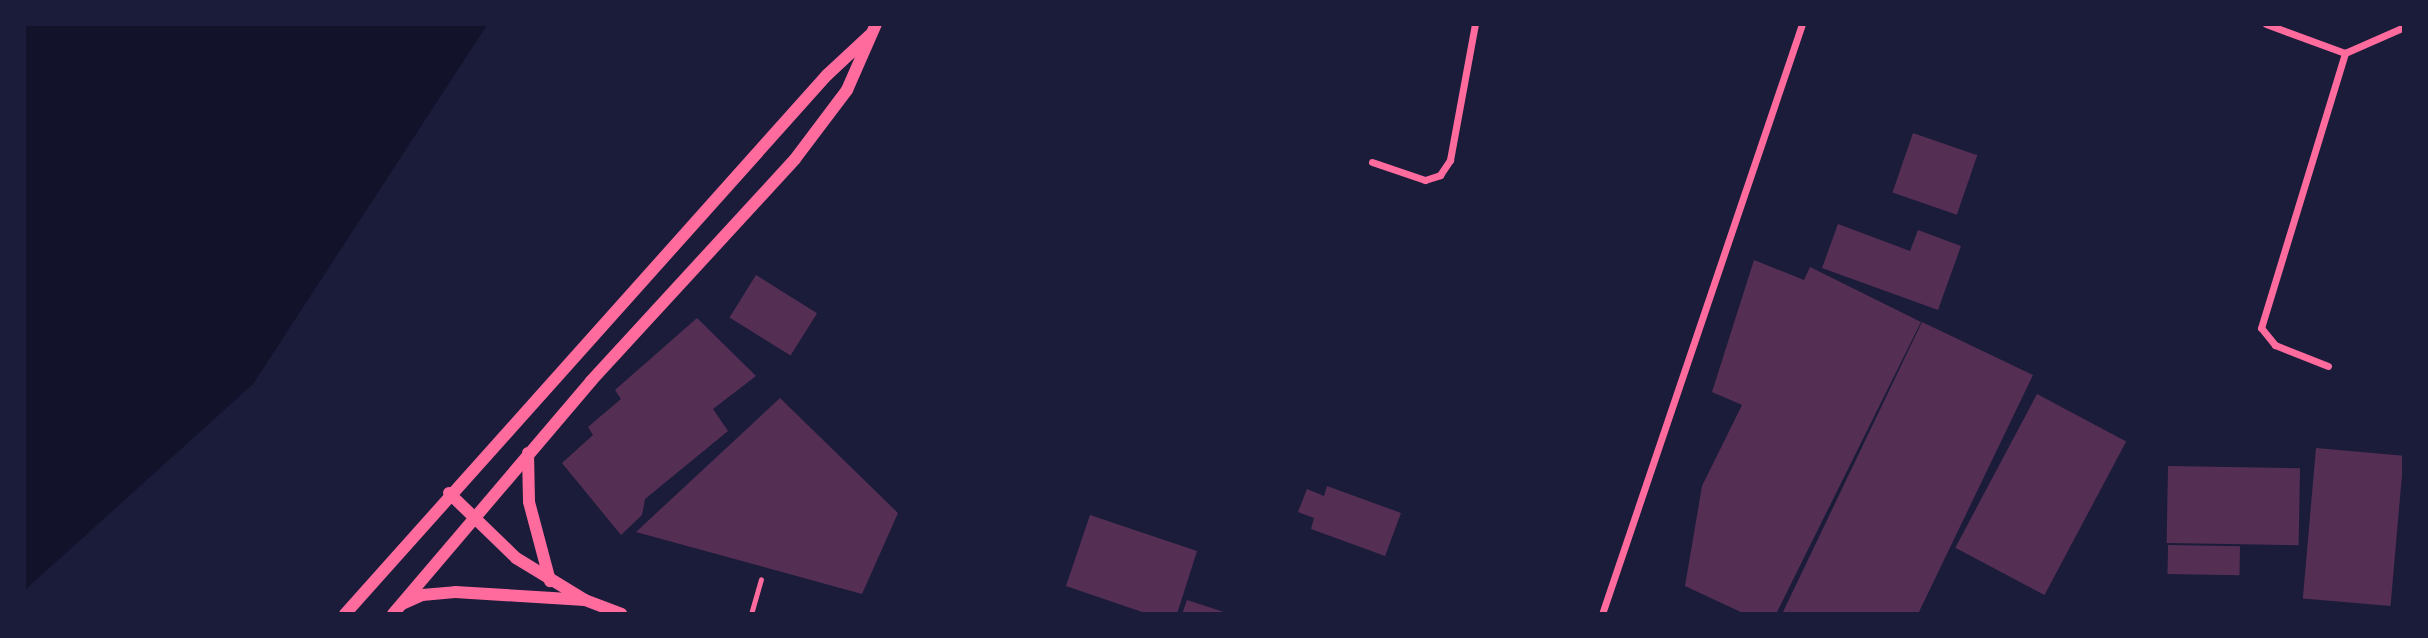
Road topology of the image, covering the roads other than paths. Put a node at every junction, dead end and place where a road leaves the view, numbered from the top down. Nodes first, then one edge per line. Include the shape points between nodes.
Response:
1 (1475, 24) edge
2 (1802, 24) edge
3 (2266, 24) edge
4 (2403, 27) edge
5 (873, 29) edge
6 (2344, 53) junction
7 (1372, 162) dead end
8 (2328, 366) dead end
9 (528, 453) junction
10 (449, 493) junction
11 (473, 520) junction
12 (761, 579) dead end
13 (550, 581) junction
14 (585, 600) junction
15 (396, 609) edge
16 (345, 614) edge
17 (621, 614) edge
18 (751, 614) edge
19 (1602, 614) edge

1 - 7 street via 1450,160 1440,175 1425,180
2 - 19 street
3 - 6 street
4 - 6 street
5 - 9 street via 847,90 794,159
5 - 10 street
6 - 8 street via 2261,328 2275,345
9 - 11 street
9 - 13 street via 529,502
10 - 11 street
10 - 16 street
11 - 13 street
11 - 15 street
12 - 18 lane
13 - 14 street
14 - 15 street via 455,592 422,595
14 - 17 street

